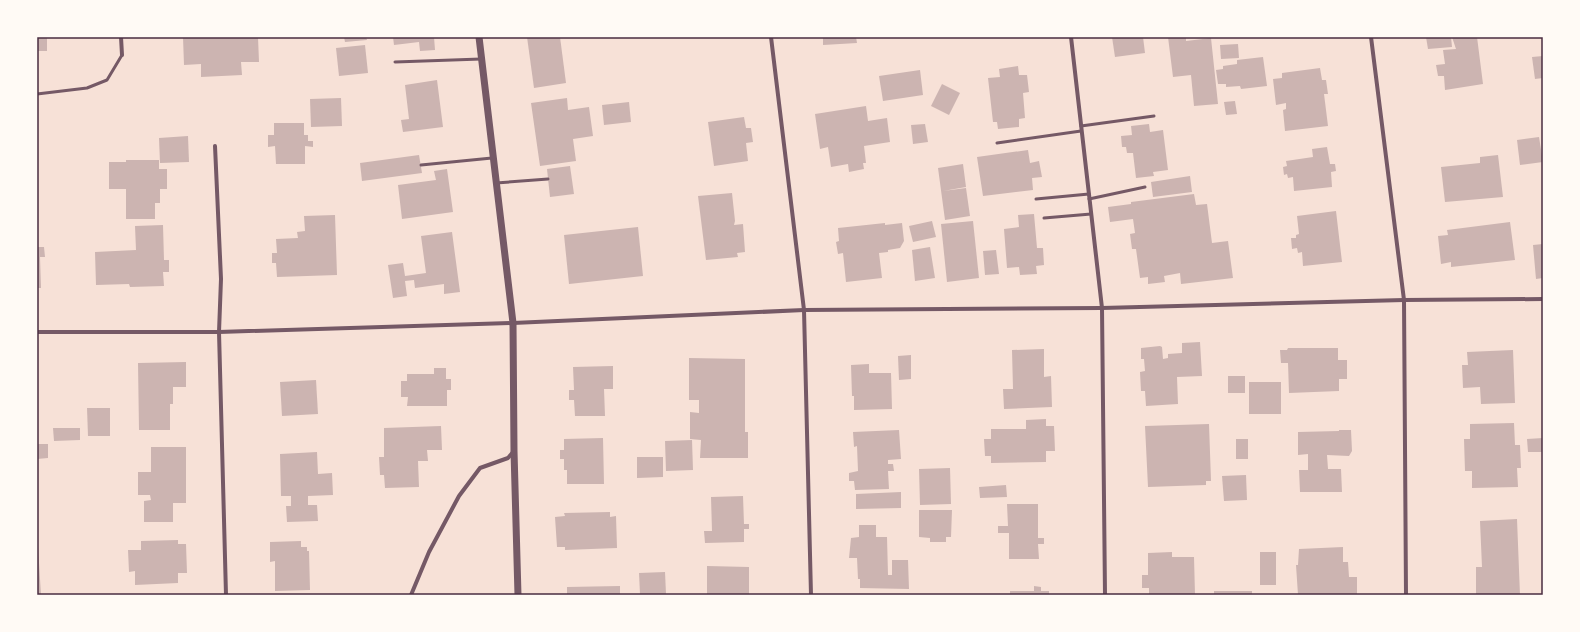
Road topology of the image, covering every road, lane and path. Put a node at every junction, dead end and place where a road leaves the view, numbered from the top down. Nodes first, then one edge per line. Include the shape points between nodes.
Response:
1 (121, 37) edge
2 (479, 37) edge
3 (771, 37) edge
4 (1070, 37) edge
5 (1371, 37) edge
6 (122, 55) joint
7 (482, 59) junction
8 (395, 62) dead end
9 (37, 94) edge
10 (1154, 116) dead end
11 (1081, 129) junction
12 (996, 143) dead end
13 (215, 146) dead end
14 (493, 158) junction
15 (421, 165) dead end
16 (548, 179) dead end
17 (496, 183) junction
18 (1146, 187) dead end
19 (1089, 196) junction
20 (1036, 199) dead end
21 (1091, 214) junction
22 (1044, 218) dead end
23 (1543, 299) edge
24 (1404, 300) junction
25 (1102, 308) junction
26 (804, 310) junction
27 (513, 323) junction
28 (37, 332) edge
29 (219, 332) junction
30 (514, 451) junction
31 (226, 595) edge
32 (411, 595) edge
33 (518, 595) edge
34 (811, 595) edge
35 (1105, 595) edge
36 (1406, 595) edge

1 - 6 street
2 - 7 street
3 - 26 street
4 - 11 street
5 - 24 street
6 - 9 lane via 107,80 87,88
7 - 8 lane
7 - 14 street
10 - 11 lane
11 - 12 lane
11 - 19 street
13 - 29 street via 221,279
14 - 15 lane
14 - 17 street
16 - 17 lane
17 - 27 street
18 - 19 lane
19 - 20 lane
19 - 21 street
21 - 22 lane
21 - 25 street
23 - 24 street
24 - 25 street
24 - 36 street
25 - 26 street
25 - 35 street
26 - 27 street
26 - 34 street
27 - 29 street
27 - 30 street
28 - 29 street
29 - 31 street
30 - 32 street via 508,458 480,468 459,496 429,552
30 - 33 street

